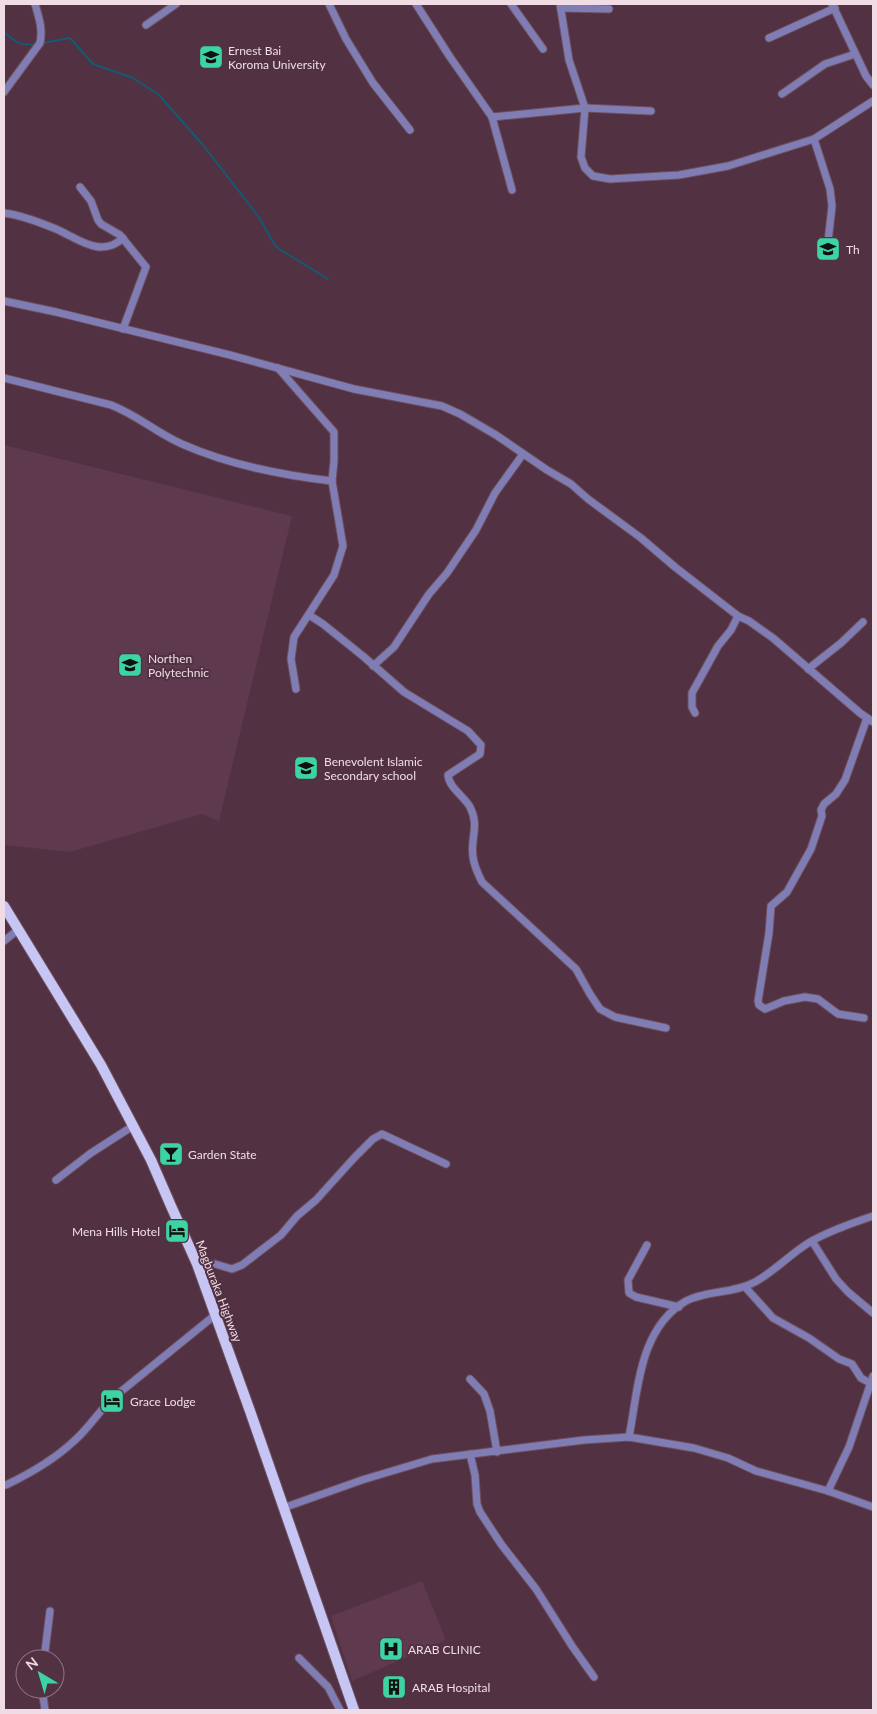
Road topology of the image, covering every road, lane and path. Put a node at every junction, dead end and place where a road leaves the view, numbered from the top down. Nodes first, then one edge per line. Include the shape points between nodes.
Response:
1 (35, 4) edge
2 (176, 4) edge
3 (329, 4) edge
4 (416, 4) edge
5 (511, 4) edge
6 (560, 6) edge
7 (834, 6) edge
8 (608, 9) dead end
9 (146, 25) dead end
10 (769, 38) dead end
11 (543, 49) dead end
12 (855, 54) junction
13 (873, 85) edge
14 (4, 92) edge
15 (782, 94) dead end
16 (873, 101) edge
17 (585, 108) junction
18 (650, 112) dead end
19 (492, 117) junction
20 (410, 130) dead end
21 (814, 139) junction
22 (80, 187) dead end
23 (512, 190) dead end
24 (4, 213) edge
25 (123, 238) junction
26 (828, 242) dead end
27 (4, 301) edge
28 (123, 329) junction
29 (277, 368) junction
30 (4, 378) edge
31 (523, 454) junction
32 (332, 481) junction
33 (309, 615) junction
34 (738, 616) junction
35 (864, 622) dead end
36 (374, 666) junction
37 (808, 669) junction
38 (296, 689) dead end
39 (695, 713) dead end
40 (870, 720) edge
41 (4, 906) edge
42 (18, 929) junction
43 (4, 941) edge
44 (864, 1018) dead end
45 (666, 1028) dead end
46 (133, 1126) junction
47 (446, 1164) dead end
48 (56, 1180) dead end
49 (873, 1216) edge
50 (812, 1241) junction
51 (647, 1245) dead end
52 (197, 1264) junction
53 (745, 1287) junction
54 (679, 1307) junction
55 (873, 1312) edge
56 (215, 1315) junction
57 (470, 1379) dead end
58 (872, 1380) edge
59 (629, 1437) junction
60 (497, 1452) junction
61 (470, 1454) junction
62 (6, 1484) dead end
63 (828, 1491) junction
64 (873, 1507) edge
65 (283, 1508) junction
66 (50, 1611) dead end
67 (45, 1649) edge
68 (299, 1658) dead end
69 (594, 1677) dead end
70 (340, 1710) edge
71 (354, 1710) edge

1 - 14 street via 42,33 40,43
2 - 9 street
3 - 20 street via 373,84
4 - 19 street
5 - 11 street
6 - 8 street
6 - 17 street via 569,60
7 - 10 street
7 - 12 street
12 - 13 street
12 - 15 street via 824,64
16 - 21 street
17 - 18 street
17 - 19 street
17 - 21 street via 581,157 593,176 610,179 678,175 728,166
19 - 23 street
21 - 26 street via 830,190 832,206
22 - 25 street via 91,201 101,224
24 - 25 street via 57,229 90,245 112,247
25 - 28 street via 146,267
27 - 28 street
28 - 29 street
29 - 31 street via 442,406
29 - 32 street via 334,432
30 - 32 street via 112,405 177,442 229,461 260,470
31 - 34 street via 571,484
31 - 36 street via 447,572 394,647
32 - 33 street via 343,546 334,575
33 - 36 street
33 - 38 street via 294,637 291,659
34 - 37 street via 773,638
34 - 39 street via 692,693
35 - 37 street
36 - 45 street via 404,692 468,731 481,745 480,754 448,775 448,780 469,806 476,825 473,856 482,882 576,969 600,1009 615,1017
37 - 40 street
40 - 44 street via 845,780 821,810 811,850 787,892 771,906 758,1001 765,1009 805,997 818,1000 838,1014
41 - 42 main road, Magburaka Highway
42 - 43 street
42 - 46 main road, Magburaka Highway via 101,1065
46 - 48 street
46 - 52 main road, Magburaka Highway
47 - 52 street via 382,1134 354,1158 281,1235 242,1265 232,1269 215,1264
49 - 50 street
50 - 53 street
50 - 55 street via 836,1279
51 - 54 street via 628,1280 629,1293
52 - 56 main road, Magburaka Highway
53 - 54 street via 686,1301
53 - 58 street via 773,1318 852,1364 861,1378
54 - 59 street via 657,1330 648,1347
56 - 62 street via 107,1404 74,1442 26,1475
56 - 65 main road, Magburaka Highway
57 - 60 street via 484,1394
58 - 63 street via 849,1447
59 - 60 street
59 - 63 street via 694,1448
60 - 61 street
61 - 65 street via 432,1459
61 - 69 street via 480,1512
63 - 64 street
65 - 71 main road, Magburaka Highway
66 - 67 street
68 - 70 street via 328,1686

